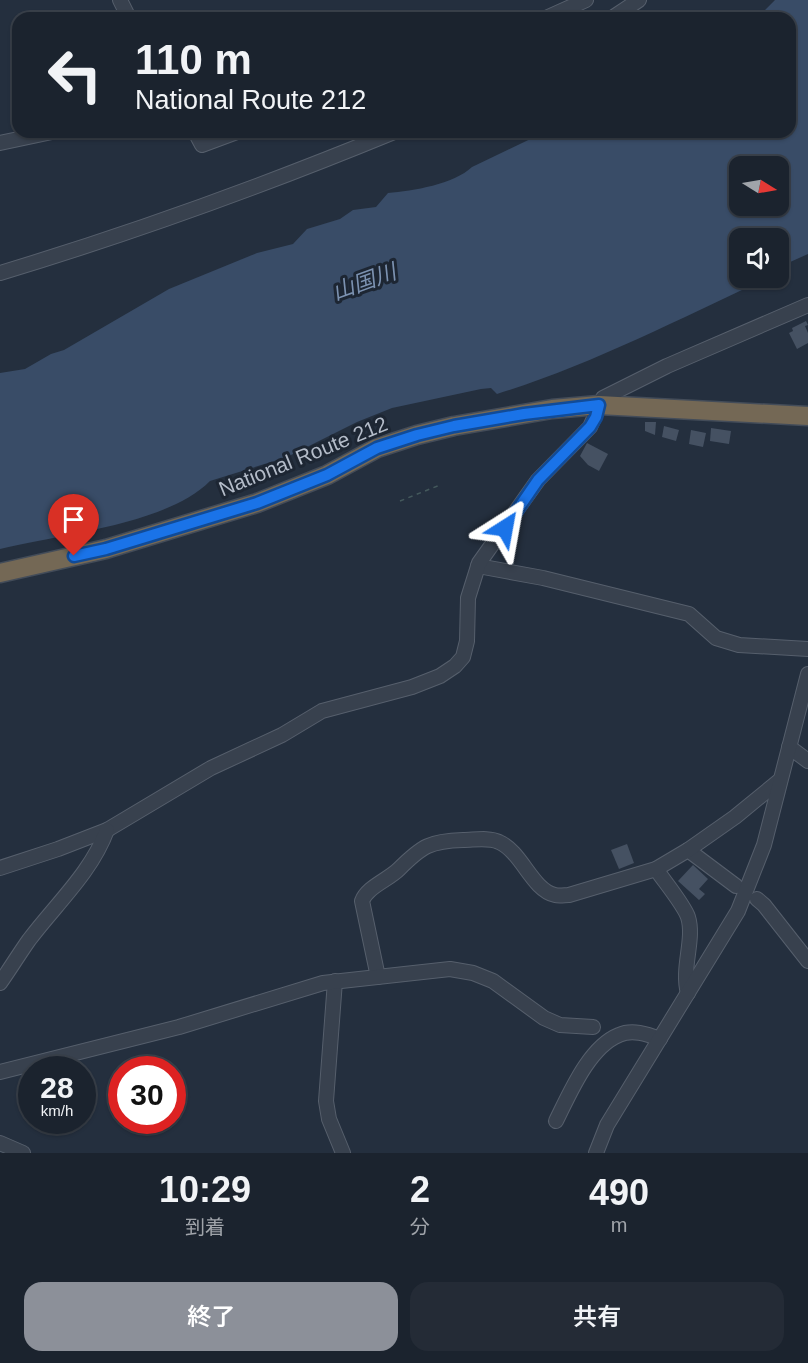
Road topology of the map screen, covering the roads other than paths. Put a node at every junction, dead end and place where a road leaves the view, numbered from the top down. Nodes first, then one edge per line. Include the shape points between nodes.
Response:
1 (586, 0) edge
2 (639, 0) edge
3 (559, 12) edge
4 (621, 12) edge
5 (24, 138) edge
6 (198, 138) edge
7 (221, 138) edge
8 (379, 138) edge
9 (0, 143) edge
10 (0, 273) edge
11 (808, 305) edge
12 (599, 405) junction
13 (808, 416) edge
14 (478, 566) junction
15 (0, 573) edge
16 (808, 649) edge
17 (808, 674) edge
18 (789, 747) junction
19 (808, 761) edge
20 (779, 781) junction
21 (107, 830) junction
22 (688, 850) junction
23 (0, 868) edge
24 (656, 869) junction
25 (736, 886) dead end
26 (757, 899) dead end
27 (808, 962) edge
28 (378, 977) junction
29 (335, 981) junction
30 (0, 983) edge
31 (688, 993) junction
32 (593, 1027) dead end
33 (660, 1039) junction
34 (0, 1072) edge
35 (556, 1120) dead end
36 (0, 1143) edge
37 (23, 1153) edge
38 (343, 1153) edge
39 (596, 1153) edge

1 - 3 street
2 - 4 street
5 - 9 street
6 - 7 street via 202,145
8 - 10 street via 214,202
11 - 12 street via 612,392
12 - 13 highway, National Route 212
12 - 14 street via 590,427 538,480
12 - 15 highway, National Route 212 via 524,414 417,435 377,448 327,475 257,503 106,549
14 - 16 street via 689,614 716,638 739,645
14 - 21 street via 468,598 467,641 463,657 455,666 412,687 322,711 282,735 211,768
17 - 18 street
18 - 19 street
18 - 20 street
20 - 22 street
20 - 31 street via 753,876 738,910
21 - 23 street
21 - 30 street via 78,881 29,940
22 - 24 street
22 - 25 street
24 - 28 street via 569,895 555,895 542,888 500,842 441,840 418,850 364,894 362,901
24 - 31 street via 688,916 684,981
26 - 27 street
28 - 29 street
28 - 32 street via 450,969 473,973 493,981 544,1018 560,1025
29 - 34 street via 179,1027
29 - 38 street via 326,1101
31 - 33 street
33 - 35 street via 632,1032 607,1041 591,1058
33 - 39 street via 607,1125
36 - 37 street

